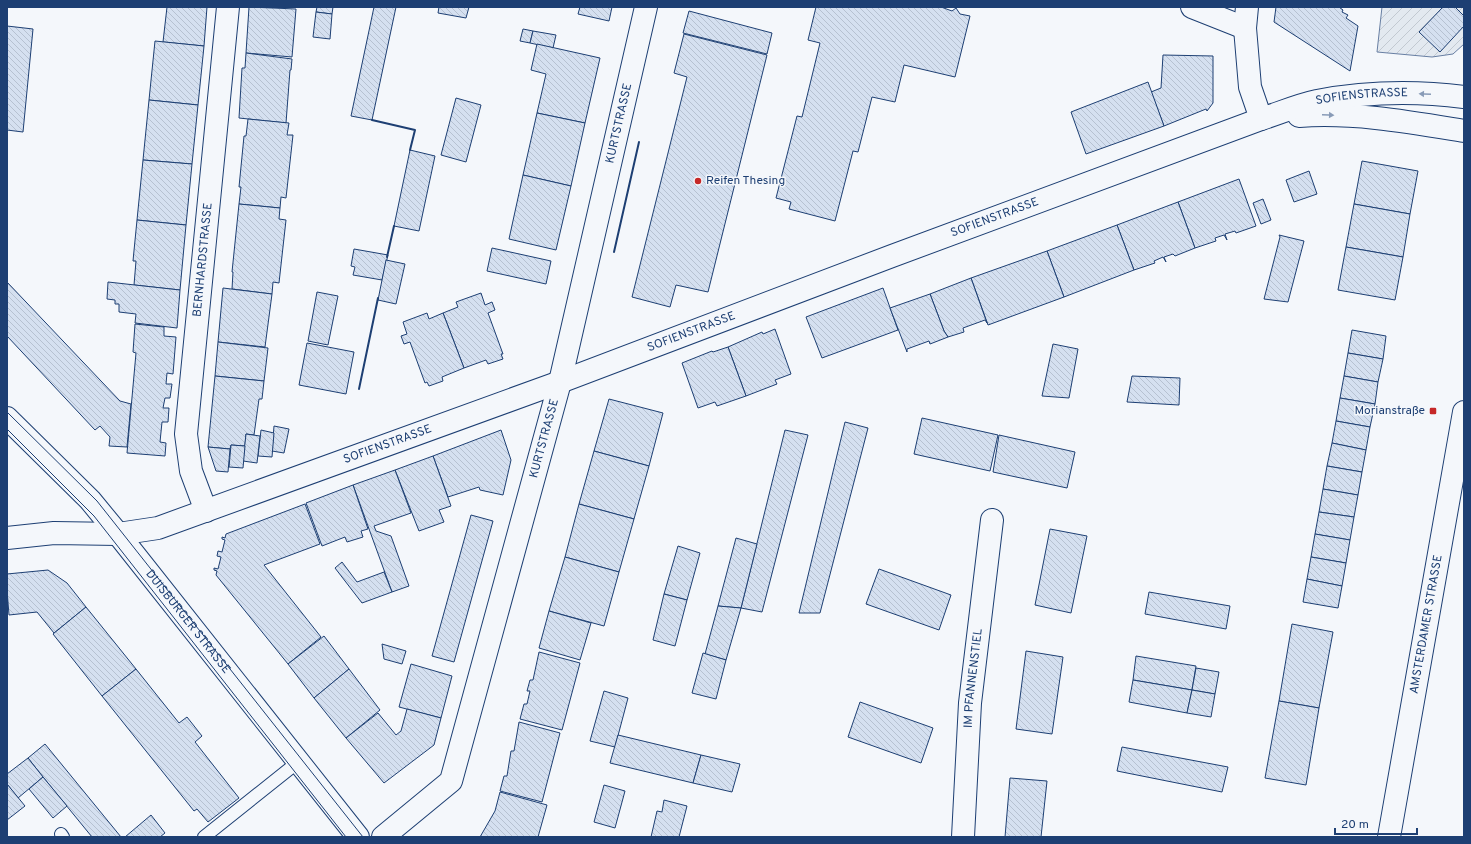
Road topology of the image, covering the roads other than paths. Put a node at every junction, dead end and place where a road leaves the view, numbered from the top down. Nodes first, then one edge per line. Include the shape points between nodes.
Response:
1 (228, 7) edge
2 (646, 7) edge
3 (1192, 7) edge
4 (1247, 7) edge
5 (1245, 28) junction
6 (1464, 97) edge
7 (1262, 119) junction
8 (1464, 131) edge
9 (560, 382) junction
10 (1464, 412) edge
11 (7, 418) edge
12 (206, 511) junction
13 (992, 520) dead end
14 (118, 534) junction
15 (7, 538) edge
16 (298, 762) junction
17 (204, 837) edge
18 (358, 837) edge
19 (383, 837) edge
20 (963, 837) edge
21 (1389, 837) edge

1 - 12 street, BERNHARDSTRASSE via 186,434 191,471
2 - 9 street, KURTSTRASSE
3 - 5 street
4 - 5 street
5 - 7 street via 1250,87
6 -> 7 street, SOFIENSTRASSE via 1381,94 1316,101
7 -> 8 street, SOFIENSTRASSE via 1314,115 1377,117
7 - 9 street, SOFIENSTRASSE
9 - 12 street, SOFIENSTRASSE
9 - 19 street, KURTSTRASSE via 451,781
10 - 21 street, AMSTERDAMER STRASSE
11 - 14 street, DUISBURGER STRASSE via 90,500
12 - 14 street, SOFIENSTRASSE via 158,528
13 - 20 street, IM PFANNENSTIEL via 970,702
14 - 15 street, SOFIENSTRASSE via 54,533
14 - 16 street, DUISBURGER STRASSE
16 - 17 lane
16 - 18 street, DUISBURGER STRASSE

